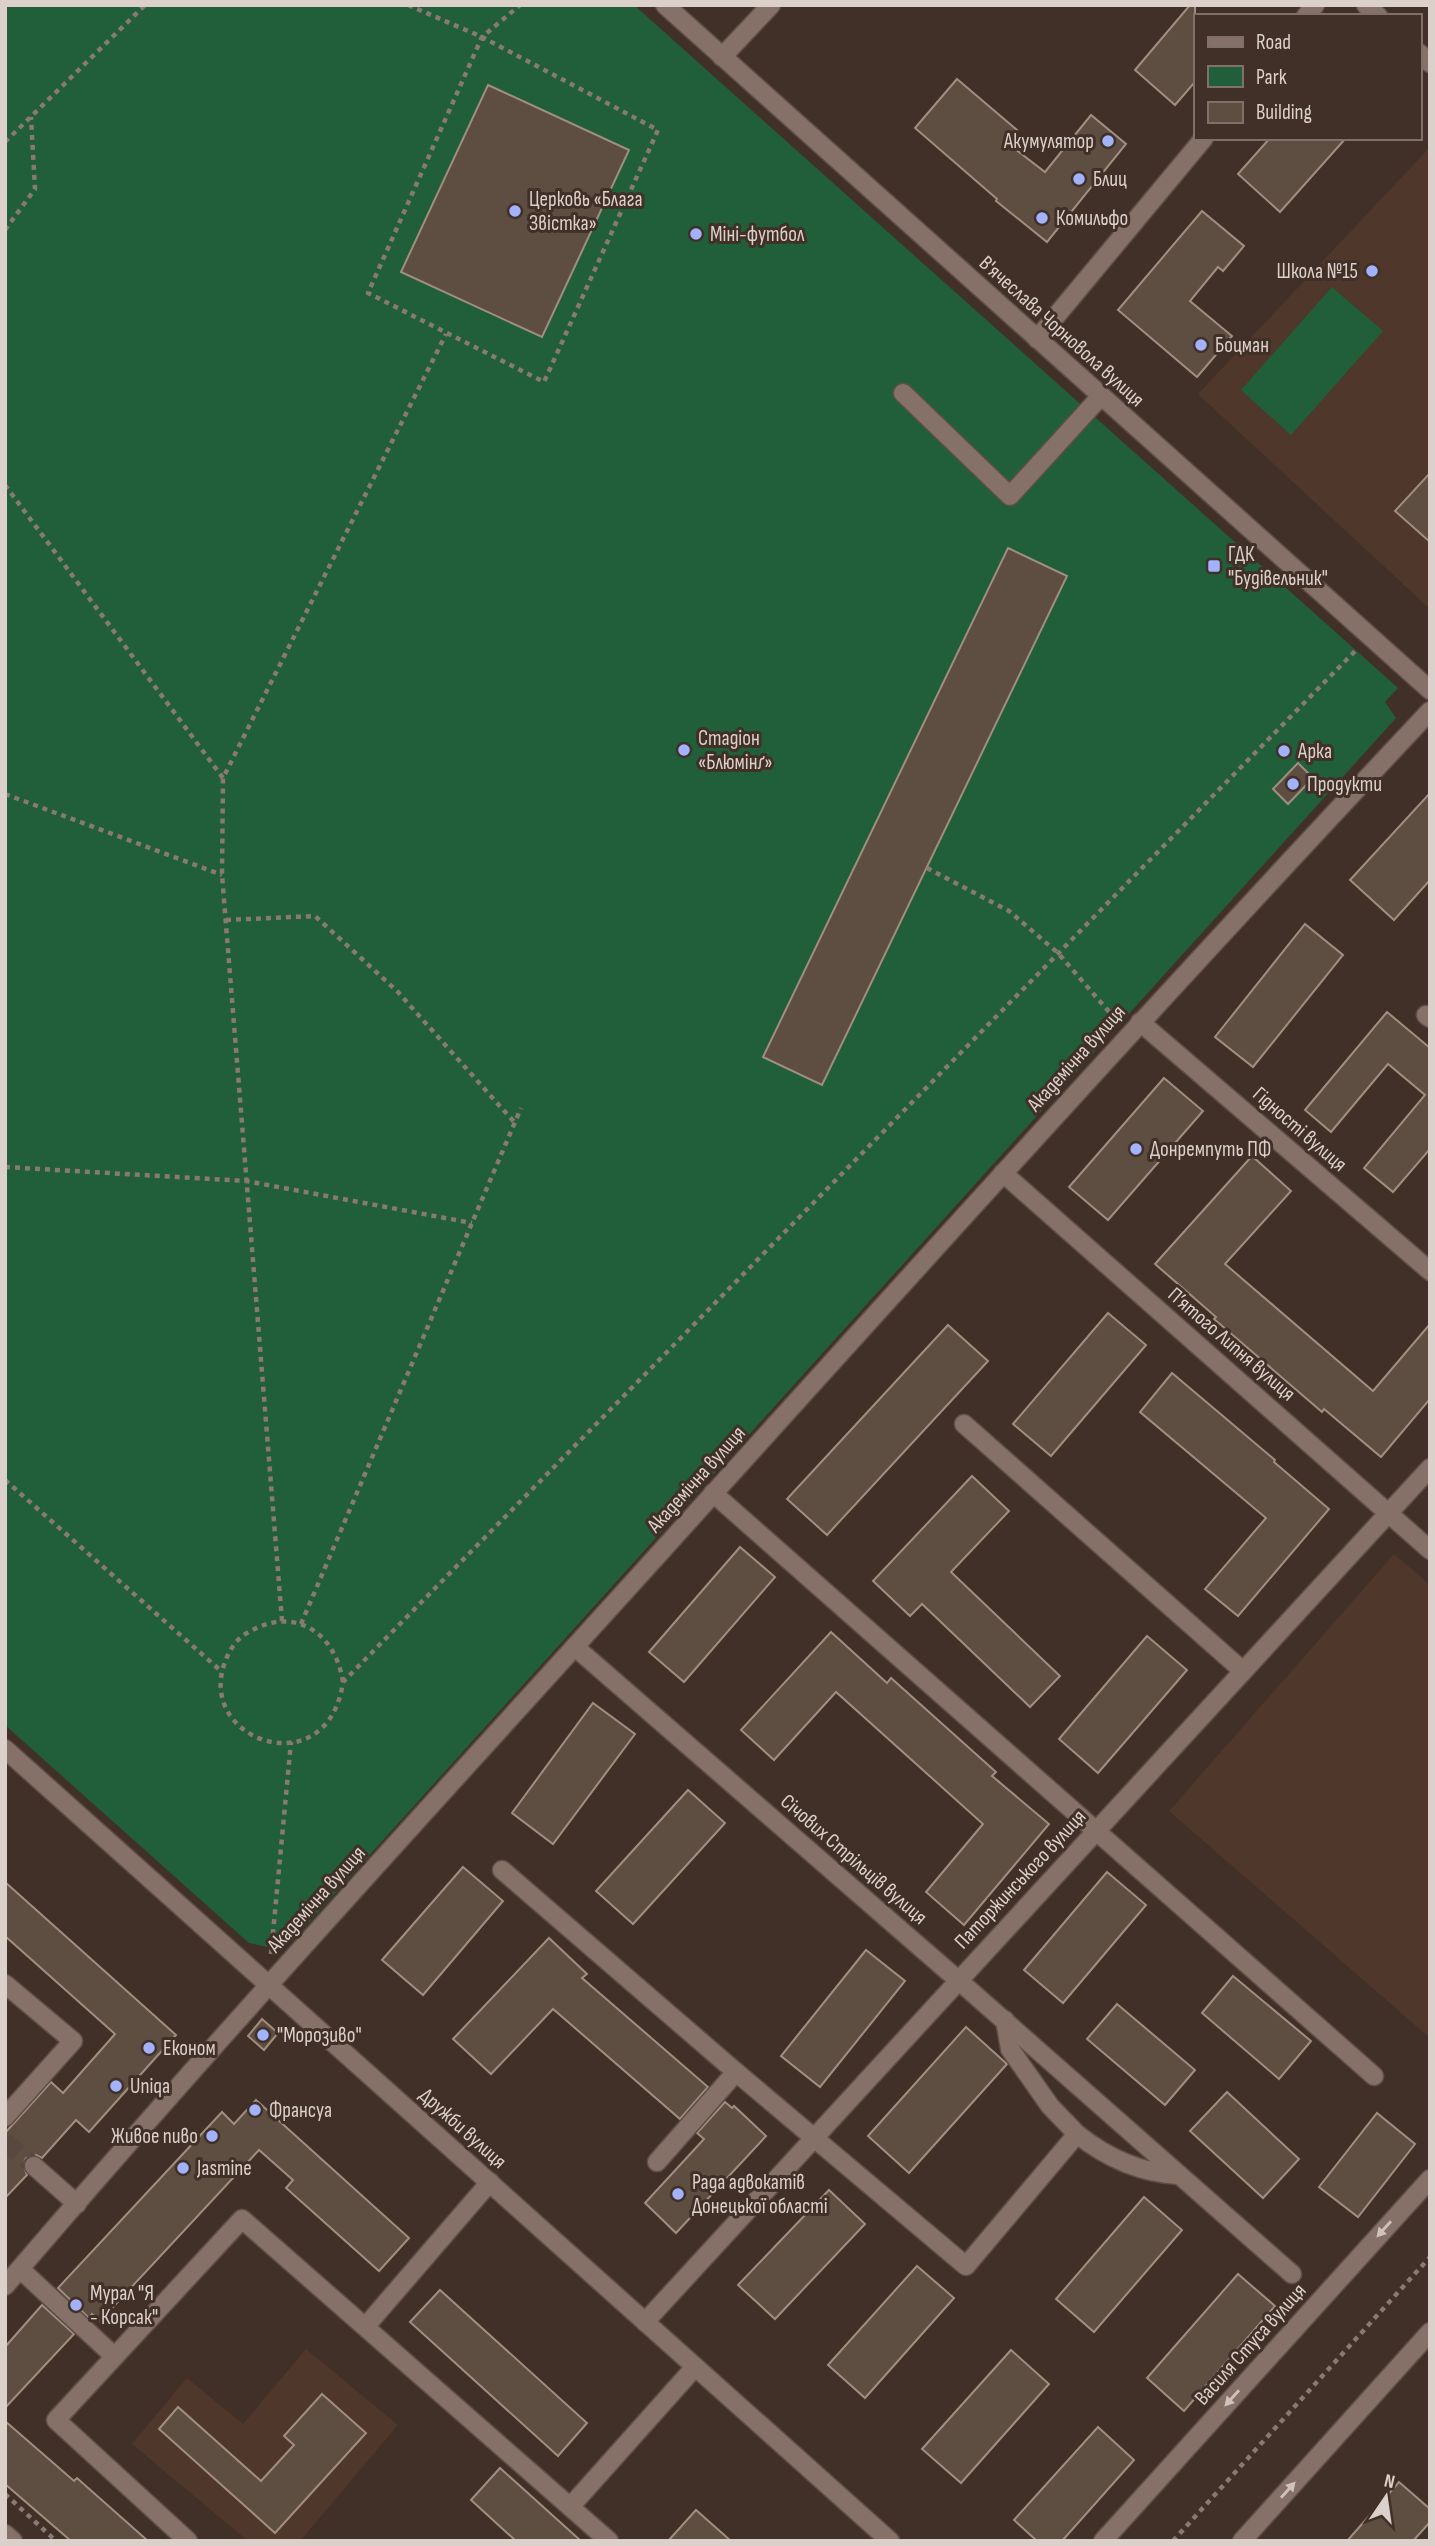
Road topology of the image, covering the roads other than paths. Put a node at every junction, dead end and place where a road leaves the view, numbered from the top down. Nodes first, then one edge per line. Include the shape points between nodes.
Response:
1 (665, 5) edge
2 (771, 5) edge
3 (722, 57) junction
4 (1202, 140) edge
5 (1037, 339) junction
6 (903, 393) dead end
7 (1101, 396) junction
8 (1430, 690) edge
9 (1430, 711) edge
10 (1134, 1028) junction
11 (1003, 1173) junction
12 (1430, 1271) edge
13 (964, 1424) dead end
14 (1430, 1468) edge
15 (713, 1493) junction
16 (1389, 1513) junction
17 (1430, 1550) edge
18 (575, 1647) junction
19 (1243, 1671) junction
20 (5, 1749) edge
21 (1096, 1831) junction
22 (502, 1870) dead end
23 (958, 1980) junction
24 (5, 1984) edge
25 (269, 1985) junction
26 (1004, 2020) junction
27 (736, 2072) junction
28 (1374, 2076) dead end
29 (5, 2116) edge
30 (1077, 2134) junction
31 (813, 2138) junction
32 (657, 2162) dead end
33 (34, 2166) tunnel mouth
34 (1179, 2175) junction
35 (1430, 2179) edge
36 (489, 2182) junction
37 (77, 2204) junction
38 (20, 2269) junction
39 (1292, 2274) dead end
40 (5, 2286) edge
41 (645, 2322) junction
42 (366, 2326) junction
43 (1430, 2332) edge
44 (114, 2356) junction
45 (695, 2367) junction
46 (570, 2507) junction
47 (5, 2533) edge
48 (13, 2541) edge
49 (188, 2541) edge
50 (609, 2541) edge
51 (890, 2541) edge
52 (1103, 2541) edge
53 (1242, 2541) edge

1 - 3 street, В'ячеслава Чорновола вулиця
2 - 3 street
3 - 5 street, В'ячеслава Чорновола вулиця
4 - 5 street
5 - 7 street, В'ячеслава Чорновола вулиця
6 - 7 street via 1010,496
7 - 8 street, В'ячеслава Чорновола вулиця
9 - 10 street, Академічна вулиця
10 - 11 street, Академічна вулиця
10 - 12 street, Гідності вулиця
11 - 15 street, Академічна вулиця
11 - 16 street, П’ятого Липня вулиця
13 - 19 street
14 - 16 street, Паторжинського вулиця
15 - 18 street, Академічна вулиця
15 - 21 street
16 - 17 street, П’ятого Липня вулиця
16 - 19 street, Паторжинського вулиця
18 - 23 street, Січових Стрільців вулиця
18 - 25 street, Академічна вулиця
19 - 21 street, Паторжинського вулиця
20 - 25 street, Дружби вулиця
21 - 23 street, Паторжинського вулиця
21 - 28 street
22 - 27 street
23 - 26 street, Січових Стрільців вулиця
23 - 31 street, Паторжинського вулиця
24 - 29 street via 73,2041
25 - 36 street, Дружби вулиця
25 - 37 street, Академічна вулиця
26 - 30 street via 1010,2049 1050,2106
26 - 34 street, Січових Стрільців вулиця
27 - 31 street
27 - 32 street
30 - 31 street via 966,2266
30 - 34 street via 1096,2149 1143,2171
31 - 41 street, Паторжинського вулиця
33 - 37 street
34 - 39 street, Січових Стрільців вулиця
35 -> 52 street, Василя Стуса вулиця
36 - 41 street, Дружби вулиця
36 - 42 street
37 - 38 street, Академічна вулиця
38 - 40 street, Академічна вулиця
38 - 44 street
41 - 45 street, Дружби вулиця
42 - 44 street via 242,2219
42 - 46 street
53 -> 43 street
44 - 49 street via 56,2420
45 - 46 street
45 - 51 street, Дружби вулиця
46 - 50 street
47 - 48 street

